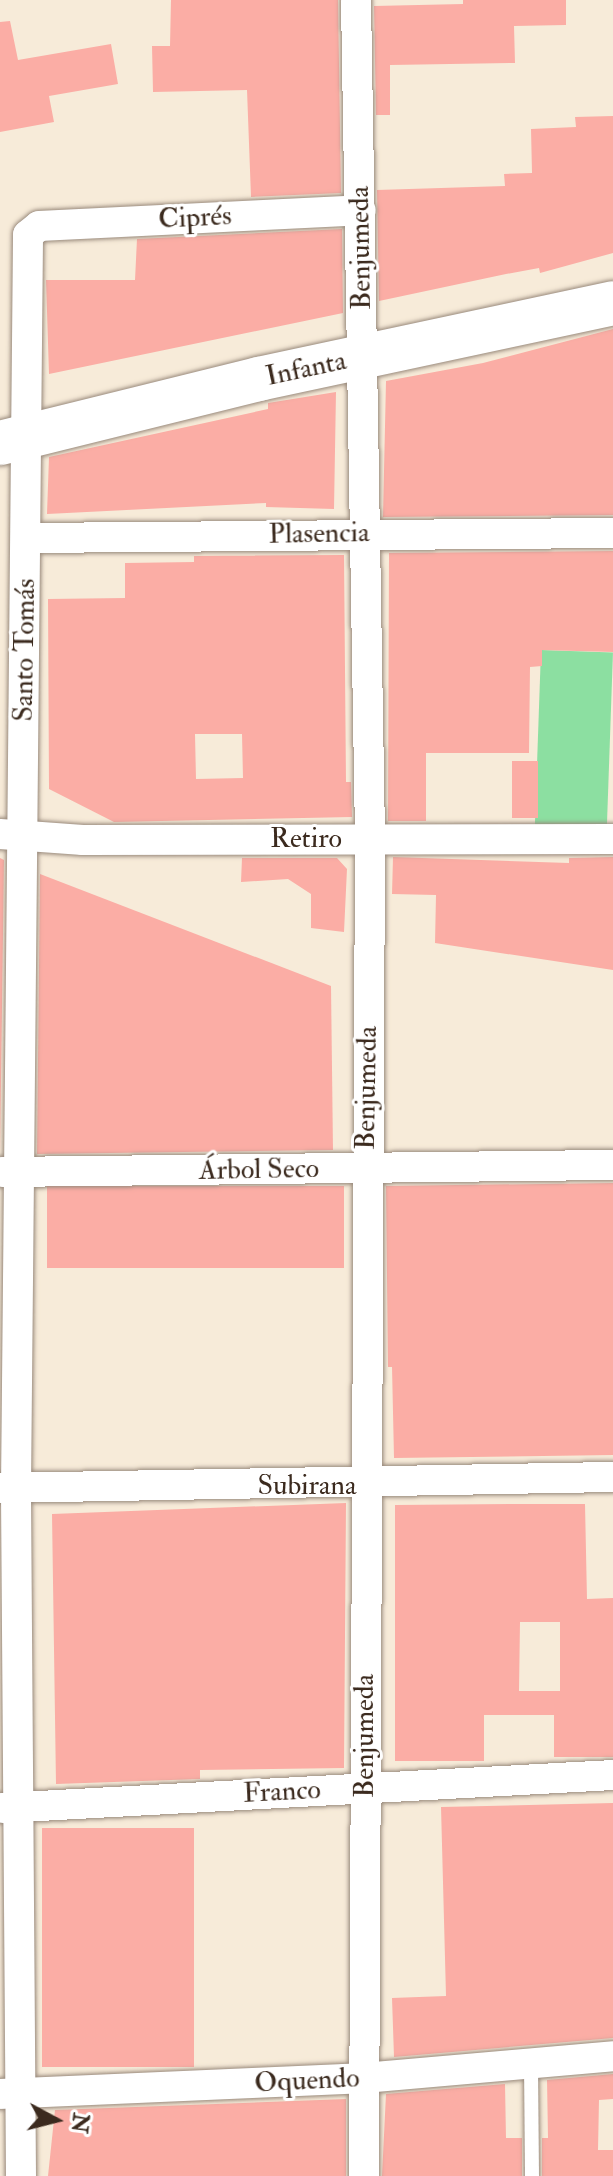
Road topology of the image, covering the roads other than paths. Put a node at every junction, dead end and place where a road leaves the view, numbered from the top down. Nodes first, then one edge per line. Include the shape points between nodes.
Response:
1 (356, 0) edge
2 (361, 210) junction
3 (31, 229) joint
4 (613, 303) edge
5 (362, 356) junction
6 (12, 440) edge
7 (363, 533) junction
8 (613, 533) edge
9 (26, 538) junction
10 (11, 834) edge
11 (370, 839) junction
12 (613, 839) edge
13 (613, 1165) edge
14 (366, 1169) junction
15 (10, 1172) edge
16 (613, 1477) edge
17 (367, 1485) junction
18 (8, 1488) edge
19 (613, 1775) edge
20 (365, 1787) junction
21 (10, 1808) edge
22 (613, 2056) edge
23 (531, 2063) junction
24 (364, 2078) junction
25 (10, 2094) edge
26 (21, 2176) edge
27 (364, 2176) edge
28 (532, 2176) edge

1 - 2 street, Benjumeda
2 - 3 street, Ciprés
2 - 5 street, Benjumeda
3 - 6 street, Santo Tomás
4 - 5 main road, Infanta
5 - 6 main road, Infanta
5 - 7 street, Benjumeda
6 - 9 street, Santo Tomás
7 - 8 street, Plasencia
7 - 9 street, Plasencia
7 - 11 street, Benjumeda
9 - 10 street, Santo Tomás
10 - 11 street, Retiro via 83,840
10 - 15 street, Santo Tomás
11 - 12 street, Retiro
11 - 14 street, Benjumeda
13 - 14 street, Árbol Seco
14 - 15 street, Árbol Seco
14 - 17 street, Benjumeda
15 - 18 street, Santo Tomás
16 - 17 street, Subirana
17 - 18 street, Subirana
17 - 20 street, Benjumeda
18 - 21 street, Santo Tomás
19 - 20 street, Franco
20 - 21 street, Franco
20 - 24 street, Benjumeda
21 - 25 street, Santo Tomás
22 - 23 street, Oquendo
23 - 24 street, Oquendo
23 - 28 lane
24 - 25 street, Oquendo
24 - 27 street, Benjumeda
25 - 26 street, Santo Tomás

